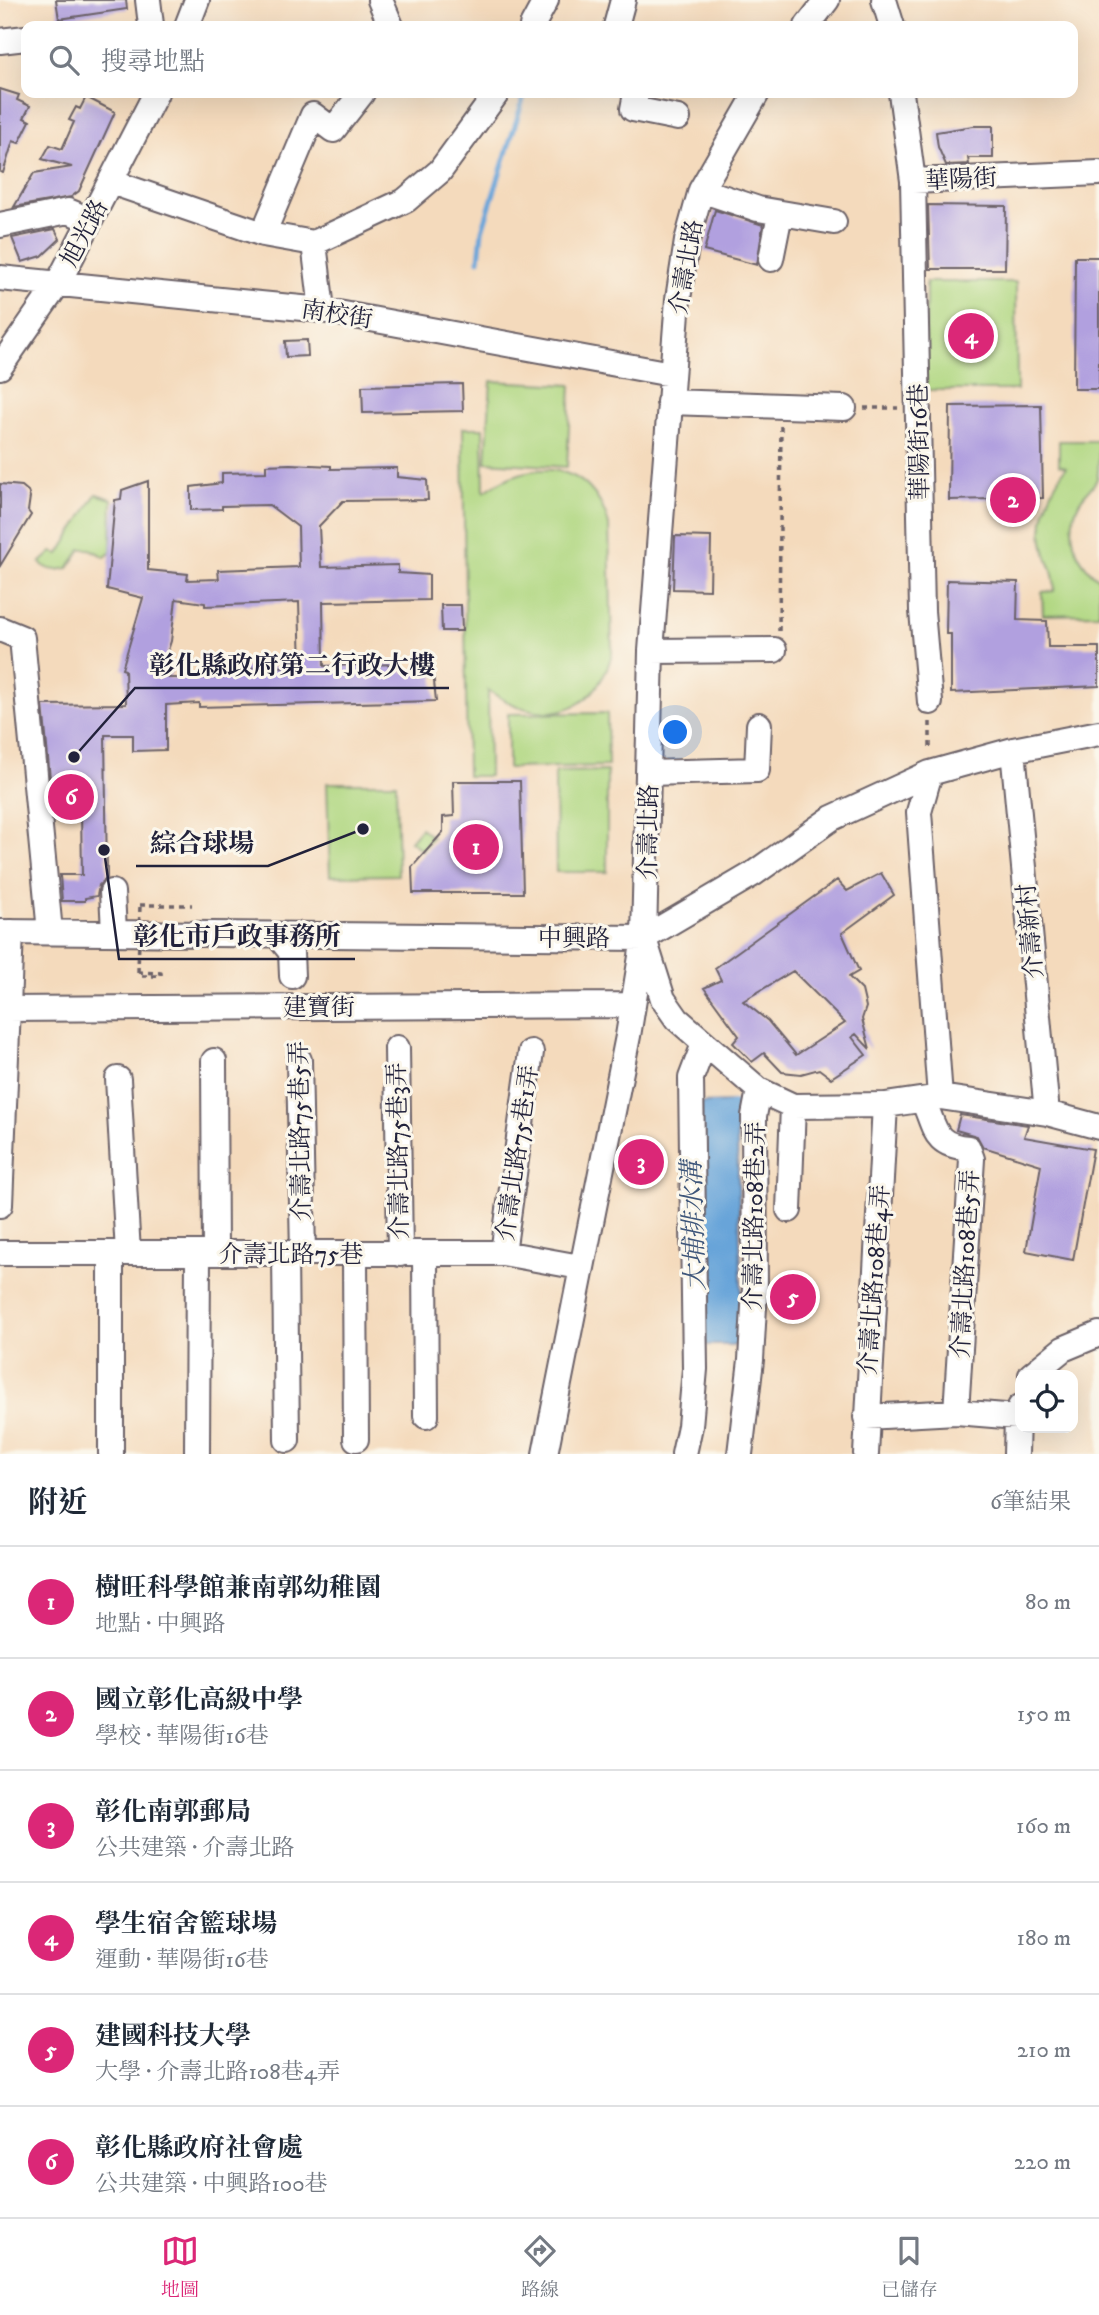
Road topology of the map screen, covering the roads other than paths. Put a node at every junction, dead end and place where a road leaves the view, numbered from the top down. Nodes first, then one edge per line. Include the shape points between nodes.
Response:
1 (148, 0) edge
2 (197, 0) edge
3 (380, 0) edge
4 (546, 0) edge
5 (623, 0) edge
6 (827, 0) edge
7 (884, 0) edge
8 (149, 21) edge
9 (189, 21) edge
10 (389, 21) edge
11 (535, 21) edge
12 (617, 21) edge
13 (811, 21) edge
14 (890, 21) edge
15 (21, 39) edge
16 (0, 41) edge
17 (153, 98) edge
18 (358, 98) edge
19 (493, 98) edge
20 (635, 98) edge
21 (754, 98) edge
22 (902, 98) edge
23 (678, 118) dead end
24 (1099, 173) edge
25 (913, 181) junction
26 (111, 182) junction
27 (701, 190) junction
28 (780, 214) junction
29 (90, 220) junction
30 (834, 222) dead end
31 (0, 225) edge
32 (263, 234) junction
33 (314, 243) junction
34 (771, 259) dead end
35 (0, 278) edge
36 (57, 285) junction
37 (322, 310) junction
38 (0, 367) edge
39 (671, 374) junction
40 (669, 402) junction
41 (845, 408) road end
42 (3, 629) edge
43 (774, 650) road end
44 (651, 651) junction
45 (930, 702) road end
46 (759, 725) dead end
47 (1099, 733) edge
48 (1013, 750) junction
49 (649, 773) junction
50 (930, 773) junction
51 (112, 892) dead end
52 (5, 932) edge
53 (50, 932) junction
54 (114, 932) junction
55 (278, 936) junction
56 (644, 938) junction
57 (292, 976) dead end
58 (633, 1005) junction
59 (6, 1009) junction
60 (704, 1044) junction
61 (397, 1048) dead end
62 (531, 1052) dead end
63 (299, 1060) dead end
64 (214, 1061) dead end
65 (118, 1080) dead end
66 (759, 1090) junction
67 (932, 1099) junction
68 (885, 1105) junction
69 (793, 1106) junction
70 (1047, 1113) junction
71 (1099, 1127) edge
72 (0, 1205) edge
73 (789, 1210) dead end
74 (0, 1253) edge
75 (119, 1253) junction
76 (503, 1253) junction
77 (206, 1254) junction
78 (294, 1254) junction
79 (400, 1254) junction
80 (425, 1254) junction
81 (355, 1255) junction
82 (580, 1267) junction
83 (1099, 1334) edge
84 (1037, 1370) edge
85 (956, 1412) junction
86 (1015, 1412) edge
87 (426, 1416) dead end
88 (866, 1417) junction
89 (1017, 1433) edge
90 (356, 1439) dead end
91 (286, 1440) dead end
92 (111, 1454) edge
93 (197, 1454) edge
94 (545, 1454) edge
95 (684, 1454) edge
96 (740, 1454) edge
97 (866, 1454) edge
98 (1016, 1454) edge

1 - 8 street
2 - 9 street
3 - 10 street
4 - 11 street
5 - 12 street
6 - 13 street
7 - 14 street
15 - 16 street
17 - 26 street, 旭光路
18 - 32 street via 333,130 313,115
19 - 33 street via 440,171 406,200
20 - 23 street via 633,109
21 - 27 street, 介壽北路
22 - 25 street, 華陽街
24 - 25 street, 華陽街
25 - 45 street, 華陽街16巷 via 922,611
26 - 29 street, 旭光路
26 - 32 street
27 - 28 street
27 - 39 street, 介壽北路 via 687,241
28 - 30 street
28 - 34 street
29 - 31 street via 68,211
29 - 36 street, 旭光路
32 - 33 street
33 - 37 street
35 - 36 street, 南校街
36 - 37 street, 南校街
36 - 38 street, 旭光路
37 - 39 street, 南校街
39 - 40 street, 介壽北路
40 - 41 street
40 - 44 street, 介壽北路
42 - 53 street via 22,638
43 - 44 street
44 - 49 street, 介壽北路
46 - 49 street via 757,770
47 - 48 street, 中興路
48 - 50 street, 中興路
48 - 70 street, 介壽新村
49 - 56 street, 介壽北路
50 - 56 street, 中興路 via 832,818 753,874
50 - 67 street via 919,812
51 - 54 street
52 - 53 street, 中興路
52 - 59 street
53 - 54 street, 中興路
54 - 55 street, 中興路
55 - 56 street, 中興路
55 - 57 street via 291,952
56 - 58 street, 介壽北路
56 - 60 street, 介壽北路108巷2弄 via 663,999
58 - 59 street, 建寶街
58 - 82 street, 介壽北路
59 - 72 street
60 - 66 street, 介壽北路108巷2弄
60 - 95 street via 691,1078 695,1368
61 - 79 street, 介壽北路75巷3弄
62 - 76 street, 介壽北路75巷1弄
63 - 78 street, 介壽北路75巷5弄
64 - 77 street
65 - 75 street
66 - 69 street
66 - 96 street, 介壽北路108巷2弄 via 754,1116 755,1289
67 - 68 street
67 - 70 street
67 - 85 street, 介壽北路108巷5弄 via 940,1141 948,1147 968,1149 972,1159
68 - 69 street
68 - 88 street, 介壽北路108巷4弄
69 - 73 street
70 - 71 street
74 - 75 street, 介壽北路75巷
75 - 77 street, 介壽北路75巷
75 - 92 street
76 - 80 street, 介壽北路75巷
76 - 82 street, 介壽北路75巷
77 - 78 street, 介壽北路75巷
77 - 93 street
78 - 81 street, 介壽北路75巷
78 - 91 street, 介壽北路75巷5弄
79 - 80 street, 介壽北路75巷
79 - 81 street, 介壽北路75巷
80 - 87 street
81 - 90 street
82 - 94 street, 介壽北路
83 - 84 street via 1063,1349
85 - 86 street
85 - 88 street
88 - 97 street, 介壽北路108巷4弄
89 - 98 street

